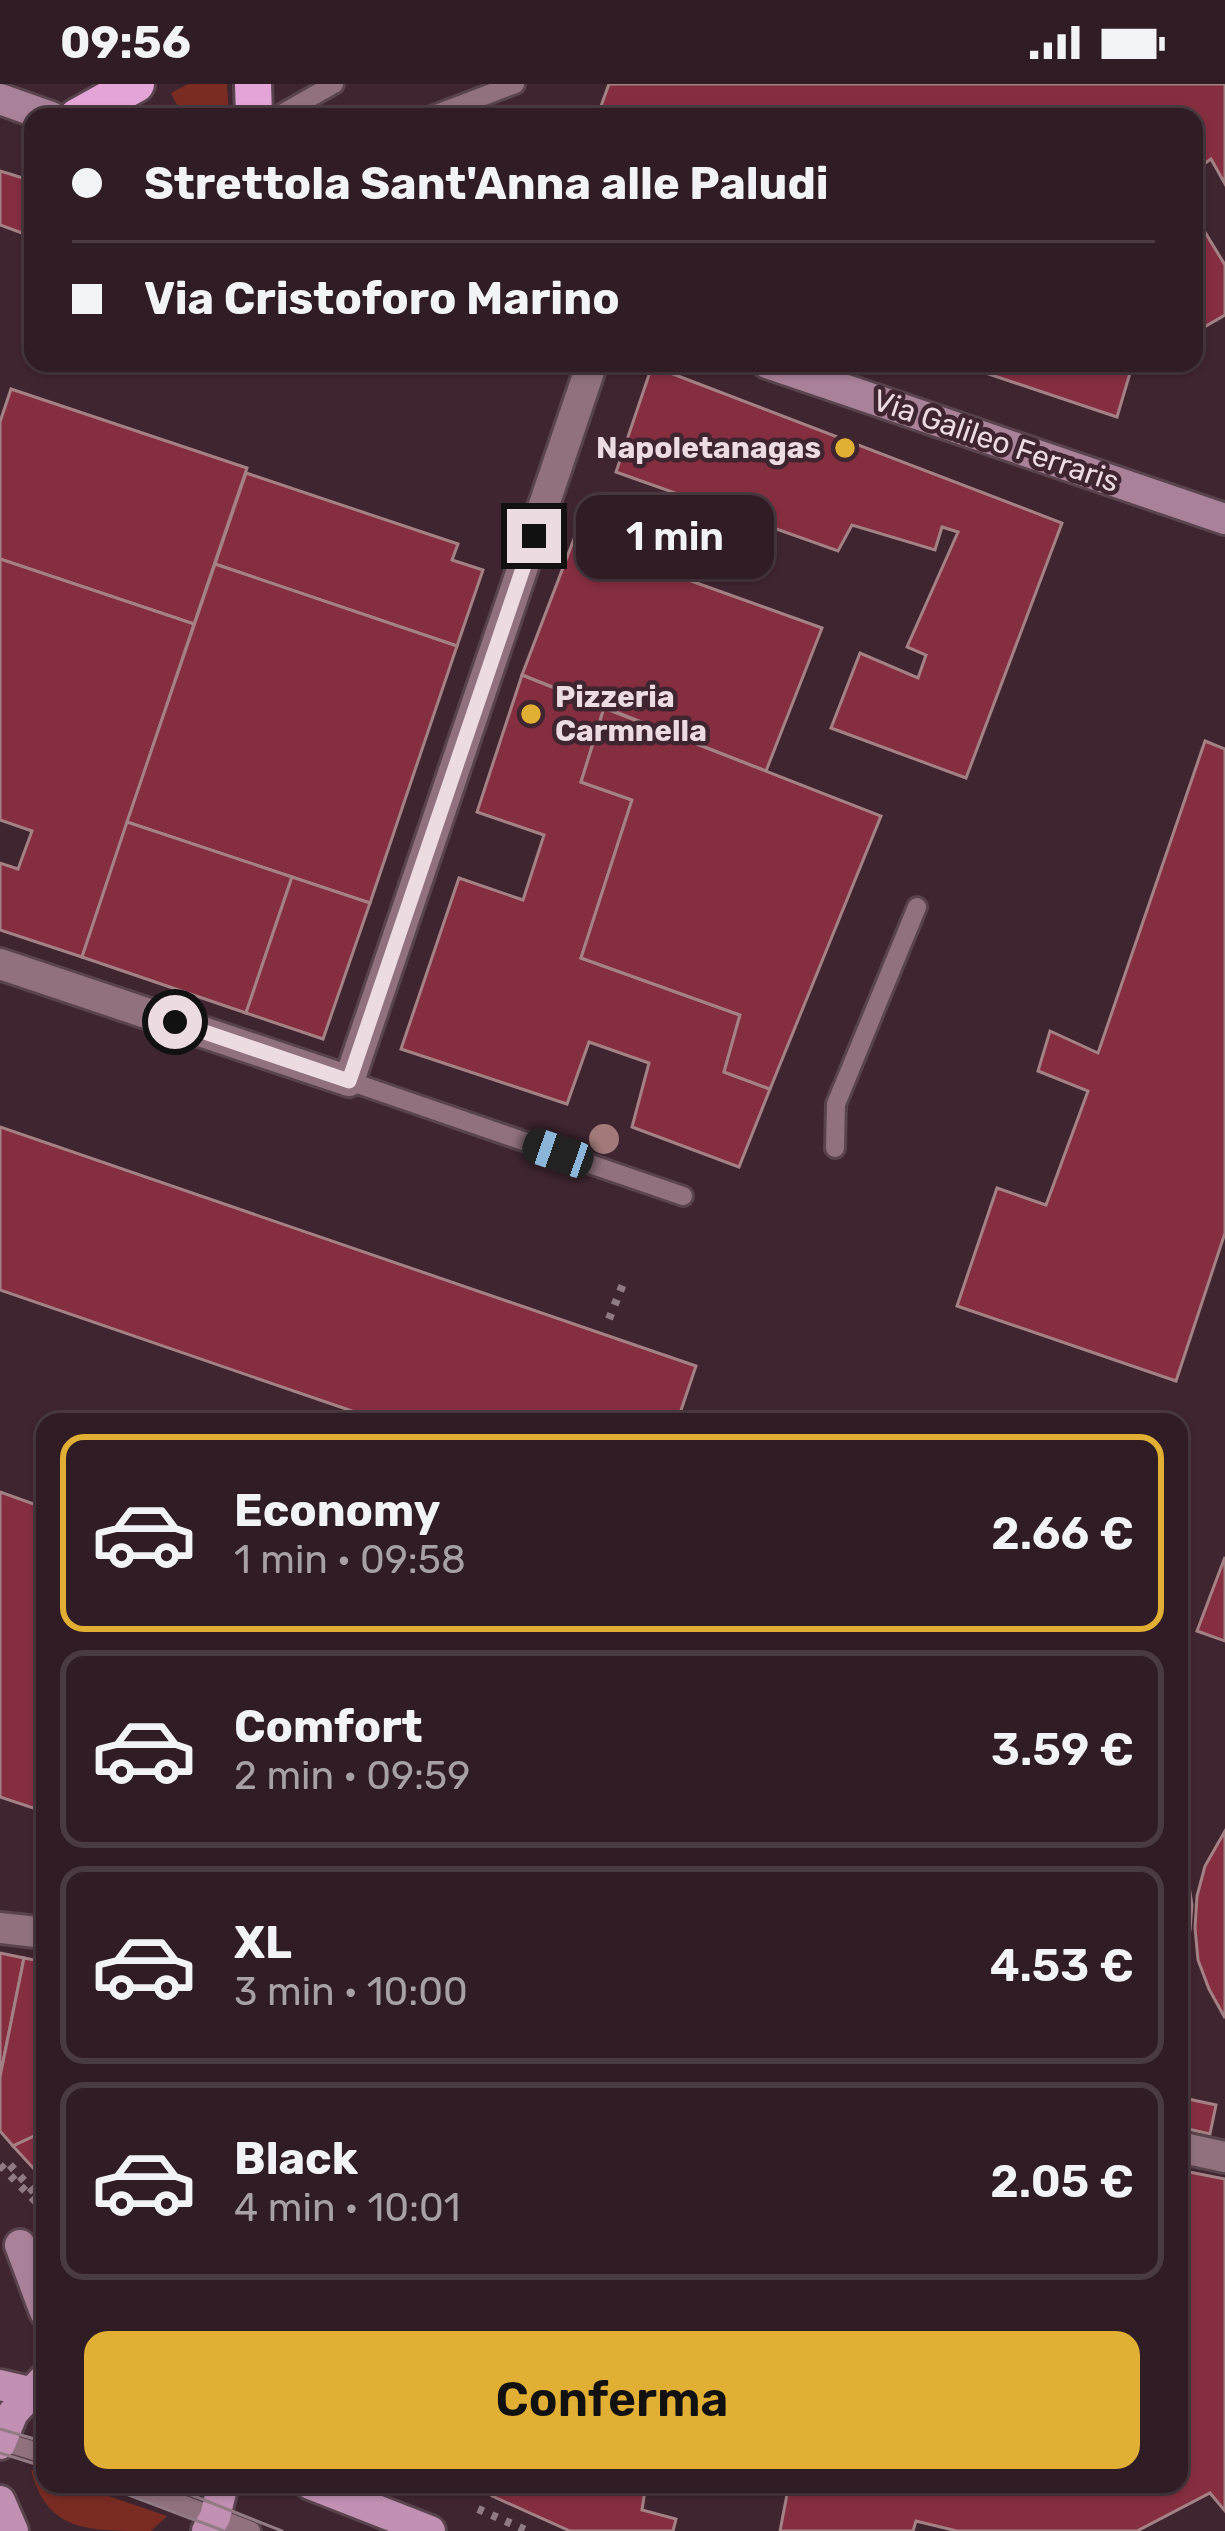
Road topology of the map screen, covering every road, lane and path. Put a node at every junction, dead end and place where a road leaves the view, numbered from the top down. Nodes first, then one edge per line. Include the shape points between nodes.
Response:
1 (135, 84) edge
2 (334, 84) edge
3 (515, 84) edge
4 (93, 108) edge
5 (293, 108) edge
6 (452, 108) edge
7 (589, 372) edge
8 (793, 372) edge
9 (1225, 519) edge
10 (916, 908) dead end
11 (0, 964) edge
12 (349, 1081) junction
13 (835, 1148) dead end
14 (683, 1196) dead end
15 (623, 1284) dead end
16 (609, 1319) dead end
17 (0, 1928) edge
18 (36, 1932) edge
19 (1188, 2148) edge
20 (1225, 2158) edge
21 (5, 2165) edge
22 (36, 2198) edge
23 (10, 2234) edge
24 (36, 2259) edge
25 (36, 2292) edge
26 (33, 2379) edge
27 (0, 2442) edge
28 (36, 2452) edge
29 (148, 2493) edge
30 (220, 2493) edge
31 (333, 2493) edge
32 (0, 2501) edge
33 (478, 2510) dead end
34 (211, 2524) edge
35 (13, 2531) edge
36 (251, 2531) edge
37 (430, 2531) edge
38 (528, 2531) edge

1 - 4 highway
2 - 5 lane
3 - 6 lane
7 - 12 street
8 - 9 main road, Via Galileo Ferraris
10 - 13 lane via 836,1104
11 - 12 street
12 - 14 lane
15 - 16 path
17 - 18 street
19 - 20 street
21 - 22 path
23 - 24 main road
23 - 25 main road
26 - 27 main road
27 - 28 lane
29 - 34 lane
30 - 34 main road
31 - 37 main road
32 - 35 main road
33 - 38 path
34 - 36 lane

